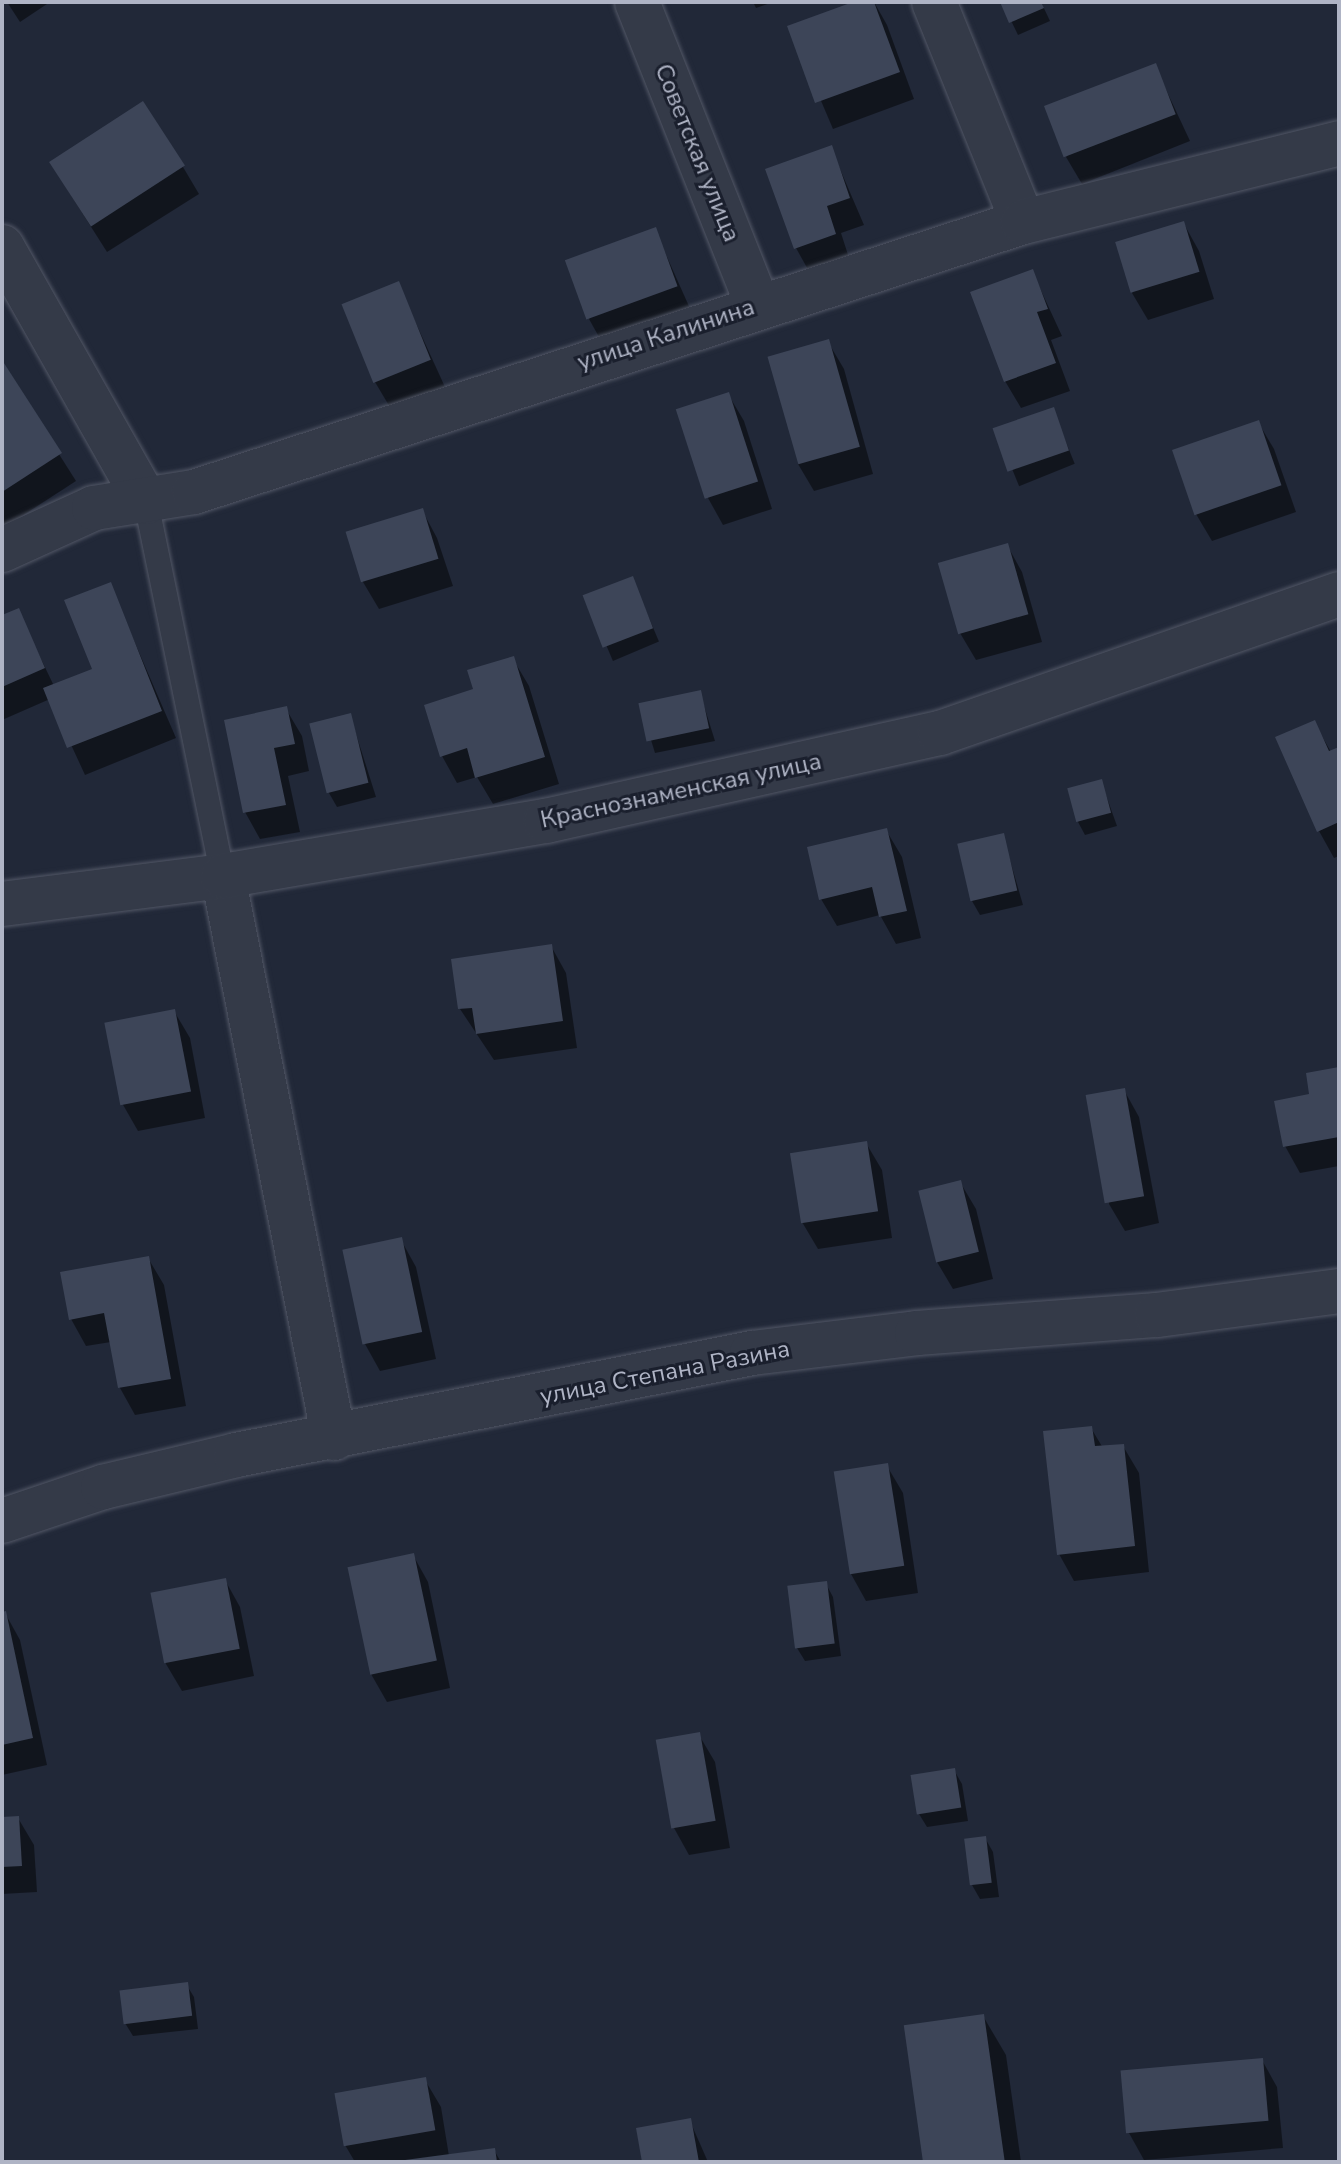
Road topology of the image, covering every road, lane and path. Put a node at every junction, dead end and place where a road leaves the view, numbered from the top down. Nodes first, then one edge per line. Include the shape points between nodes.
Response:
1 (637, 2) edge
2 (934, 2) edge
3 (1339, 143) edge
4 (1023, 222) junction
5 (2, 247) edge
6 (757, 304) junction
7 (146, 502) junction
8 (2, 550) edge
9 (1339, 594) edge
10 (223, 876) junction
11 (2, 904) edge
12 (1339, 1291) edge
13 (334, 1438) junction
14 (2, 1521) edge

1 - 6 street, Советская улица
2 - 4 street
3 - 4 street, улица Калинина
4 - 6 street, улица Калинина
5 - 7 street
6 - 7 street, улица Калинина via 194,492
7 - 8 street, улица Калинина via 94,508
7 - 10 lane
9 - 10 street, Краснознаменская улица via 940,733 546,821
10 - 11 street, Краснознаменская улица
10 - 13 street
12 - 13 street, улица Степана Разина via 1157,1315 917,1333 752,1353
13 - 14 street, улица Степана Разина via 103,1487

